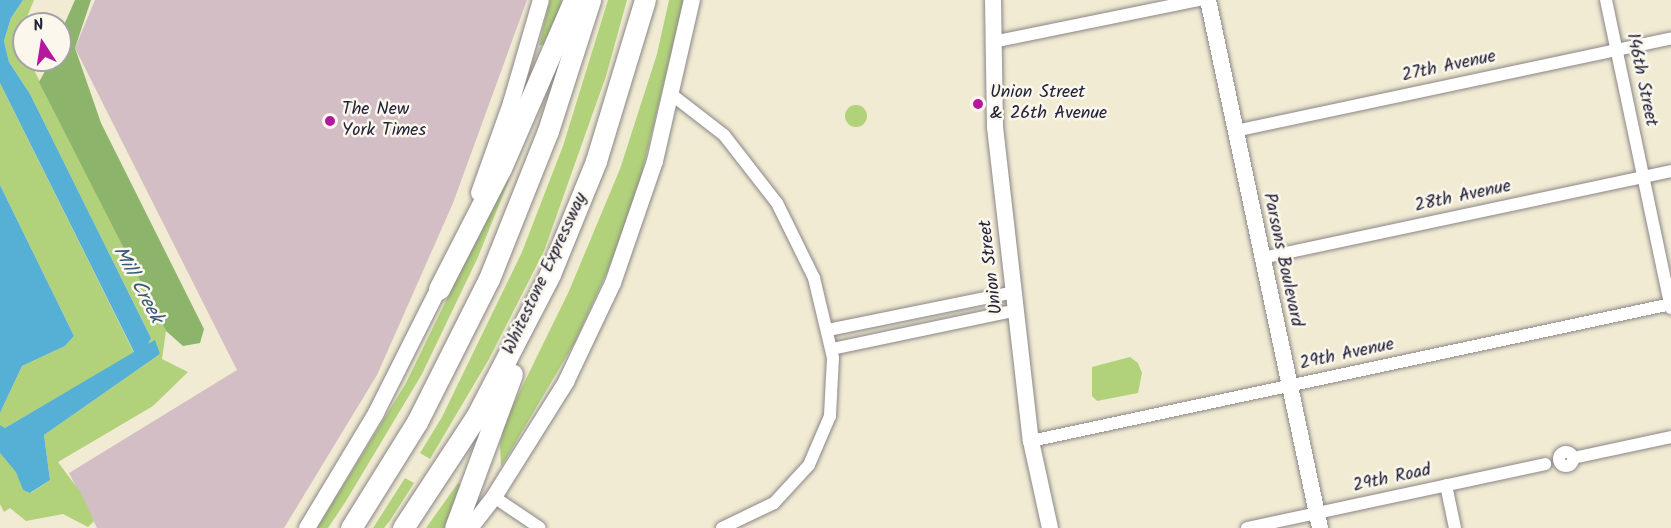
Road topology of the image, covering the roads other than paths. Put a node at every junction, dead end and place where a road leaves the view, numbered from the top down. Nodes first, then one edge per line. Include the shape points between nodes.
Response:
1 (541, 0) edge
2 (574, 0) edge
3 (590, 0) edge
4 (645, 0) edge
5 (692, 0) edge
6 (993, 0) edge
7 (1200, 0) edge
8 (1208, 0) edge
9 (1606, 0) edge
10 (1671, 38) edge
11 (993, 42) junction
12 (1616, 49) junction
13 (671, 94) junction
14 (1235, 131) junction
15 (1671, 171) edge
16 (1643, 177) junction
17 (559, 255) junction
18 (1262, 258) junction
19 (439, 289) junction
20 (1014, 292) junction
21 (1671, 305) edge
22 (1017, 310) junction
23 (828, 330) junction
24 (832, 349) junction
25 (1289, 386) junction
26 (1671, 437) edge
27 (1031, 441) junction
28 (1573, 458) dead end
29 (1545, 464) dead end
30 (1446, 485) junction
31 (494, 497) junction
32 (1318, 521) edge
33 (306, 528) edge
34 (351, 528) edge
35 (403, 528) edge
36 (455, 528) edge
37 (470, 528) edge
38 (540, 528) edge
39 (722, 528) edge
40 (1050, 528) edge
41 (1247, 528) edge
42 (1455, 528) edge

1 - 19 main road via 502,131
2 - 19 highway via 501,168
3 - 34 highway via 548,131 489,279 417,422
4 - 17 highway, Whitestone Expressway via 602,142
5 - 13 main road
6 - 11 main road, Union Street
7 - 11 street
8 - 14 main road, Parsons Boulevard
9 - 12 street, 146th Street
10 - 12 street, 27th Avenue
11 - 20 main road, Union Street via 993,102
12 - 14 street, 27th Avenue
12 - 16 street, 146th Street
13 - 23 street via 699,112 732,143 777,203 811,271
13 - 31 main road via 646,191 602,309 566,382
14 - 18 main road, Parsons Boulevard
15 - 16 street, 28th Avenue
16 - 18 street, 28th Avenue
16 - 21 street, 146th Street
17 - 35 highway, Whitestone Expressway via 485,400
17 - 36 highway
18 - 25 main road, Parsons Boulevard
19 - 33 main road via 376,413
20 - 22 main road, Union Street
20 - 23 street
21 - 25 street, 29th Avenue
22 - 24 street
22 - 27 main road, Union Street
23 - 24 street
24 - 39 street via 832,408 813,459 774,503
25 - 27 street, 29th Avenue
25 - 32 main road, Parsons Boulevard
26 - 28 street
27 - 40 main road, Union Street
29 - 30 street, 29th Road
30 - 32 street, 29th Road
30 - 42 street
31 - 37 main road
31 - 38 street
32 - 41 street, 29th Road

